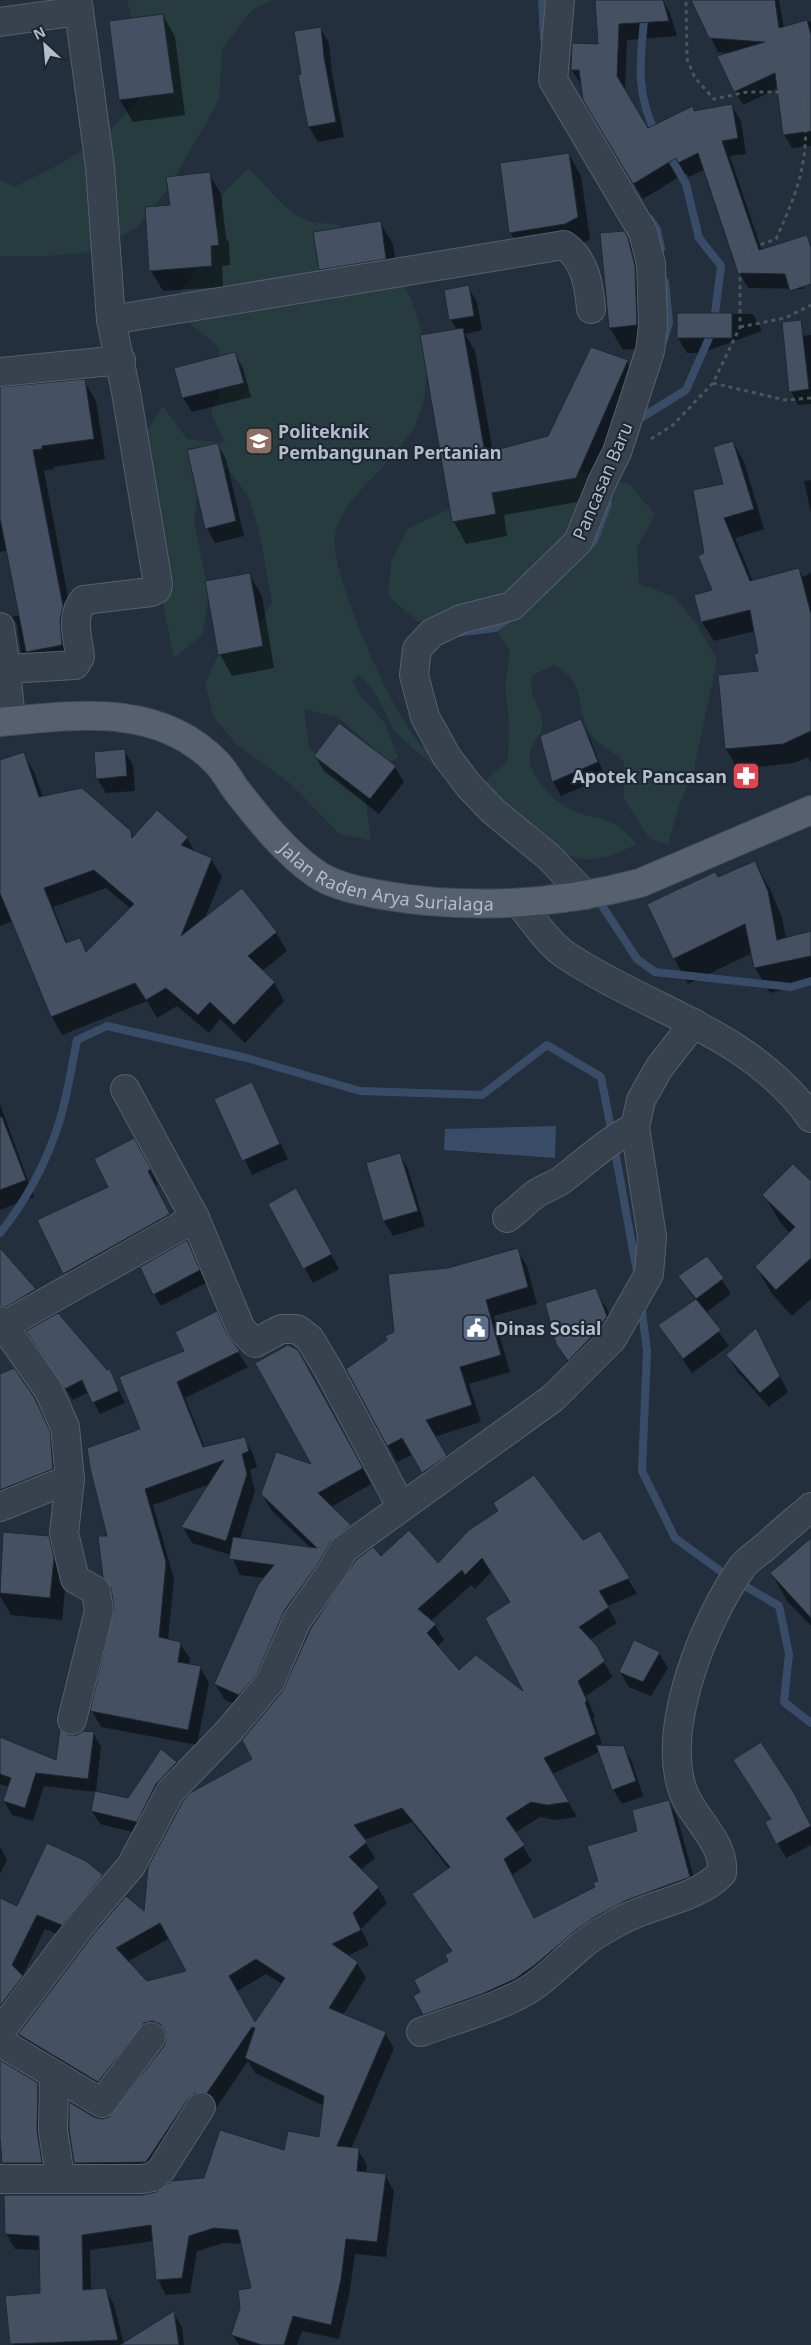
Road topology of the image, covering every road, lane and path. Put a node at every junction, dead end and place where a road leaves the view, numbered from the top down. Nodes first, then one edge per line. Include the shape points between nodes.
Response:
1 (560, 0) edge
2 (686, 0) edge
3 (78, 5) edge
4 (0, 22) edge
5 (811, 305) edge
6 (591, 310) dead end
7 (111, 320) junction
8 (740, 327) junction
9 (120, 360) junction
10 (0, 372) edge
11 (713, 383) junction
12 (811, 398) edge
13 (645, 443) dead end
14 (0, 628) edge
15 (6, 669) junction
16 (6, 721) edge
17 (811, 810) edge
18 (585, 895) junction
19 (519, 903) junction
20 (694, 1023) junction
21 (125, 1089) dead end
22 (811, 1118) edge
23 (624, 1133) junction
24 (195, 1218) junction
25 (507, 1218) dead end
26 (2, 1323) edge
27 (70, 1480) junction
28 (401, 1506) junction
29 (0, 1507) edge
30 (811, 1507) edge
31 (72, 1720) dead end
32 (0, 2032) edge
33 (421, 2032) dead end
34 (151, 2037) dead end
35 (0, 2042) edge
36 (54, 2075) junction
37 (201, 2107) dead end
38 (60, 2178) junction
39 (0, 2179) edge

1 - 18 street, Pancasan Baru via 553,80 643,232 651,264 653,326 650,351 617,452 578,542 512,606 460,619 432,633 417,648 414,675 425,717 447,757 464,779 493,811 549,856
2 - 8 path via 686,59 695,78 714,99 747,92 803,92 807,109 810,137 804,179 776,239 751,248 740,259
3 - 4 street
3 - 7 street via 100,167
5 - 8 path via 785,318
6 - 7 street via 589,285 575,253 564,245
7 - 9 street
8 - 11 path
9 - 10 street
9 - 15 street via 158,578 157,588 151,592 84,600 77,608 75,620 80,657 75,665
11 - 12 path via 785,400
11 - 13 path via 673,426
14 - 15 street
15 - 16 street
16 - 19 main road, Jalan Raden Arya Surialaga via 100,715 143,720 186,738 217,763 290,853 316,874 355,890 399,898 465,904
17 - 18 main road, Jalan Raden Arya Surialaga via 628,886
18 - 19 main road, Jalan Raden Arya Surialaga
19 - 20 street via 553,946 567,956
20 - 22 street via 745,1054 782,1082
20 - 23 street via 655,1076
21 - 24 street
23 - 25 street via 550,1188 534,1195
23 - 28 street via 652,1237 649,1274 612,1339 553,1398
24 - 26 street
24 - 28 street via 241,1329 255,1343 282,1329 297,1328 310,1339
26 - 27 street via 48,1389 65,1427
27 - 29 street
27 - 31 street via 64,1534 75,1579 96,1591 99,1610
28 - 32 street via 344,1548 298,1620 270,1682 230,1730 170,1792 131,1866 84,1921
30 - 33 street via 743,1565 716,1608 681,1708 676,1735 677,1771 682,1791 718,1850 723,1863 722,1873 698,1890 620,1921 583,1944 534,1986 512,1998
34 - 36 street via 102,2103
35 - 36 street
36 - 38 street via 54,2130
37 - 38 street via 162,2170 153,2177
38 - 39 street

